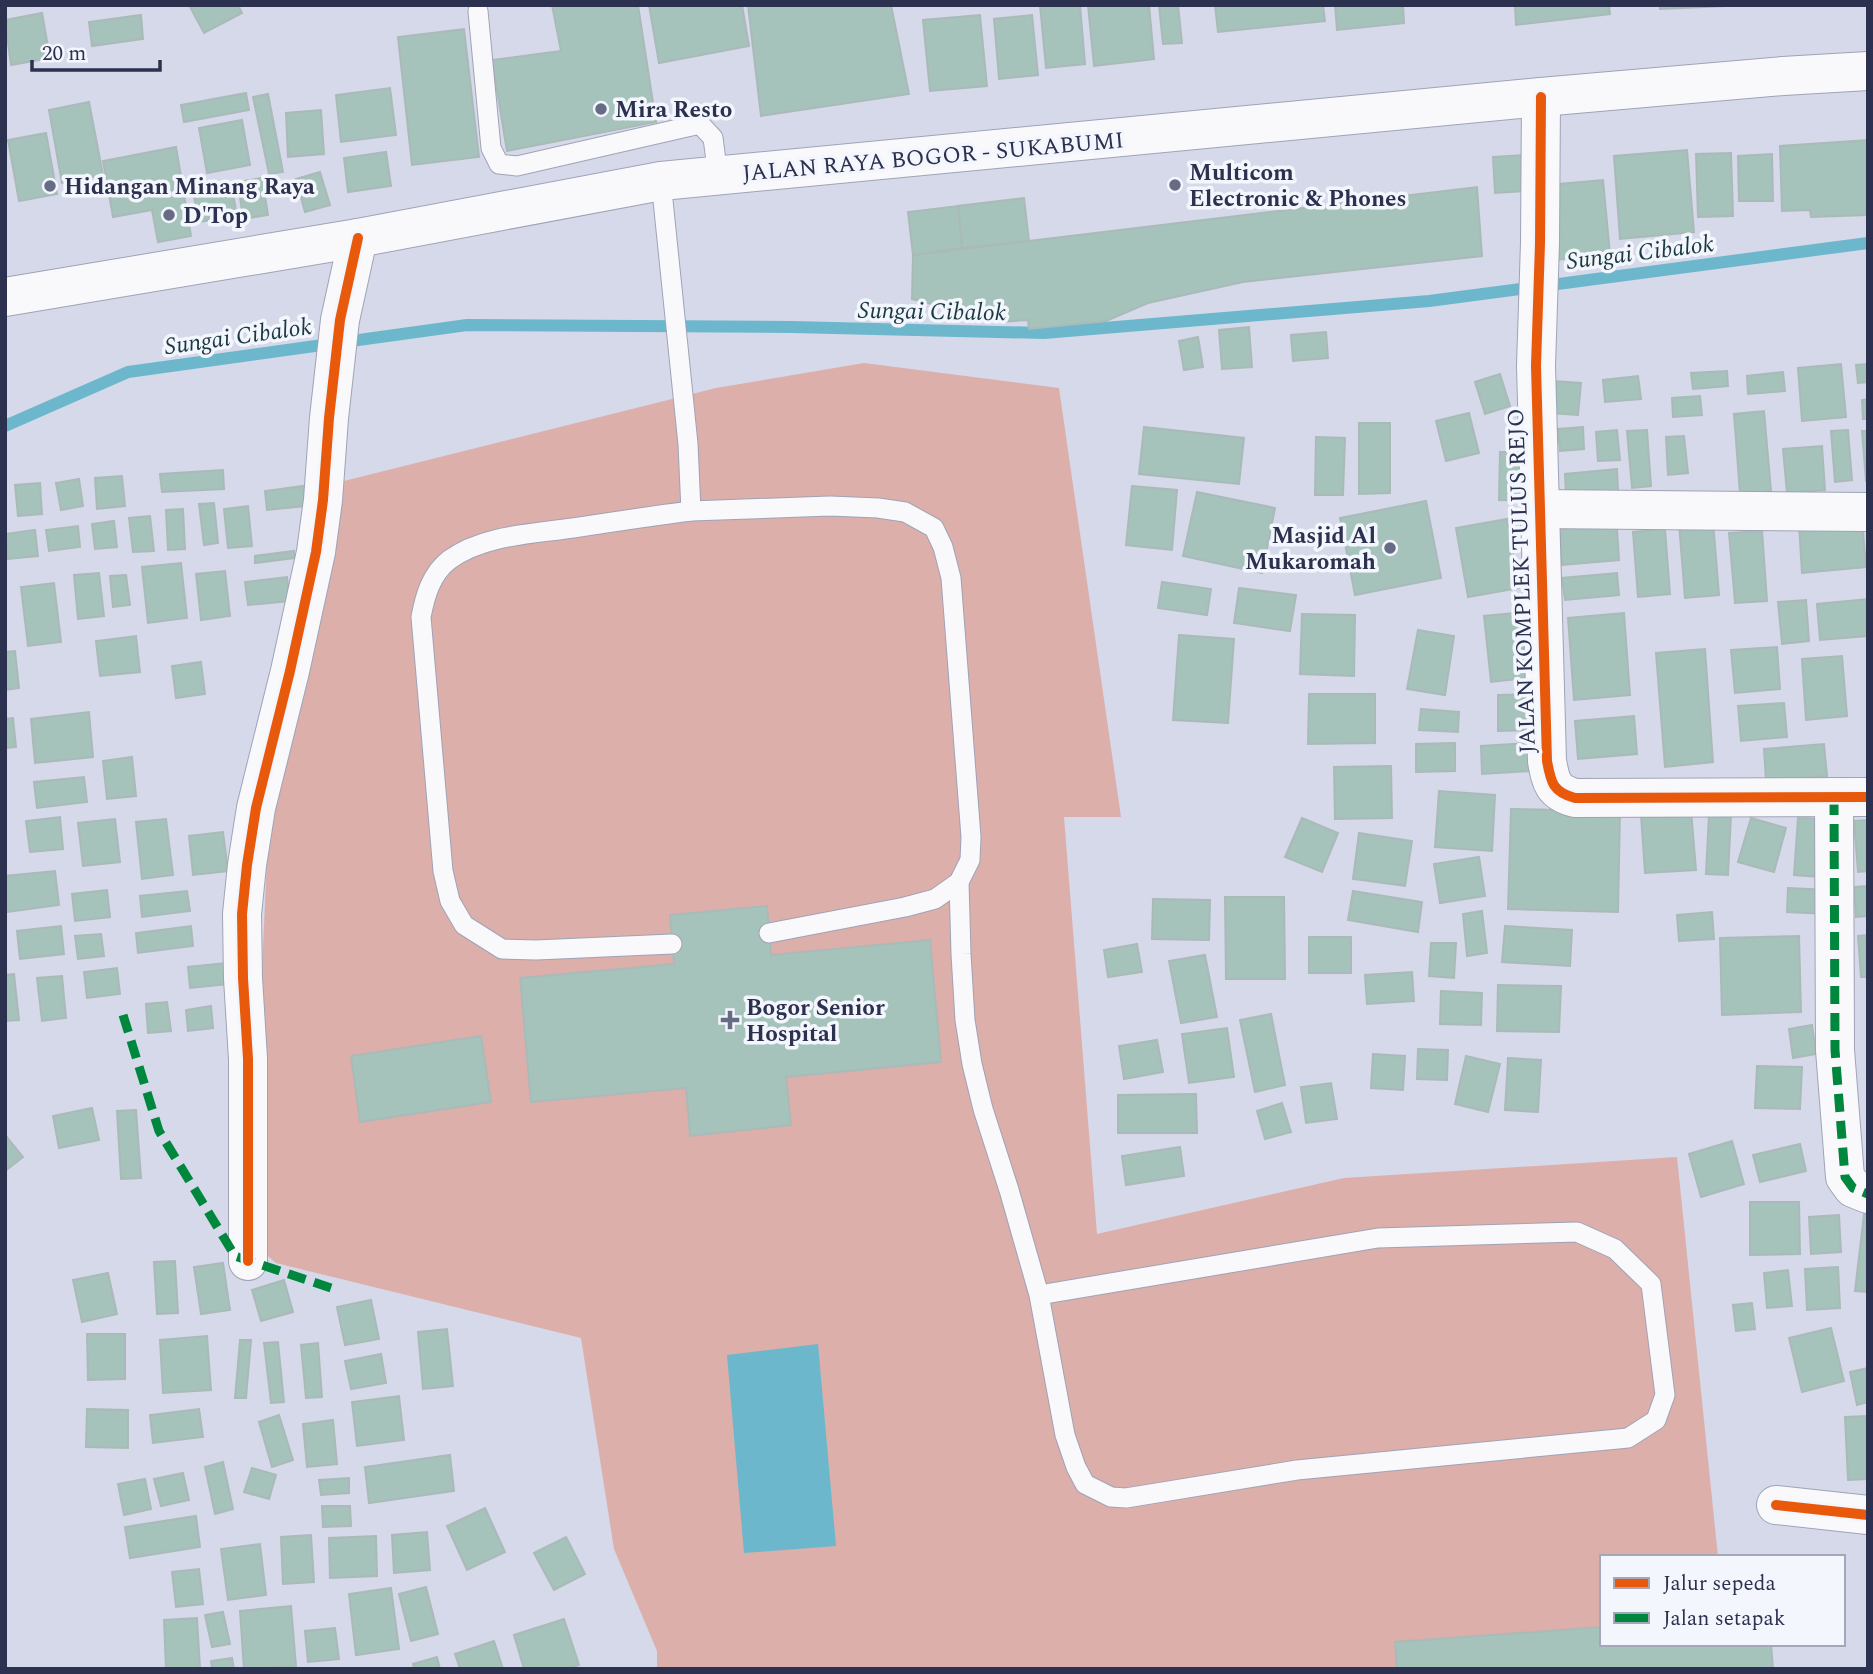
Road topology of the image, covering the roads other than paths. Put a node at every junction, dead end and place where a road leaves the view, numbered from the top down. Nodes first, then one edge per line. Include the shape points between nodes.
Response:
1 (478, 11) dead end
2 (1868, 71) edge
3 (1541, 97) junction
4 (718, 176) junction
5 (661, 181) junction
6 (358, 238) junction
7 (5, 297) edge
8 (1541, 509) junction
9 (691, 511) junction
10 (1868, 512) edge
11 (1851, 797) edge
12 (959, 881) junction
13 (769, 933) dead end
14 (673, 944) dead end
15 (1868, 1194) edge
16 (248, 1261) dead end
17 (1039, 1295) junction
18 (1776, 1505) dead end
19 (1868, 1515) edge

1 - 4 lane via 491,148 499,164 517,166 700,124 713,138
2 - 3 main road, JALAN RAYA BOGOR - SUKABUMI
3 - 4 main road, JALAN RAYA BOGOR - SUKABUMI
3 - 8 main road, JALAN KOMPLEK TULUS REJO via 1536,366
4 - 5 main road, JALAN RAYA BOGOR - SUKABUMI
5 - 6 main road, JALAN RAYA BOGOR - SUKABUMI
5 - 9 lane
6 - 7 main road, JALAN RAYA BOGOR - SUKABUMI
6 - 16 main road via 340,320 316,551 256,808 244,890
8 - 10 main road
8 - 11 main road, JALAN KOMPLEK TULUS REJO via 1547,761 1555,788 1575,798
9 - 12 lane via 878,508 905,512 934,528 951,578 969,803 970,860
9 - 14 lane via 500,539 466,549 434,577 421,617 443,872 450,901 464,925 502,949
11 - 15 main road via 1835,1050 1845,1177 1853,1188
12 - 13 lane via 934,899 905,907
12 - 17 lane via 965,1020 972,1064
17 - 17 lane via 1065,1435 1076,1467 1085,1484 1111,1497 1297,1470 1629,1438 1657,1420 1665,1395 1651,1284 1615,1249 1577,1232 1378,1238
18 - 19 main road

